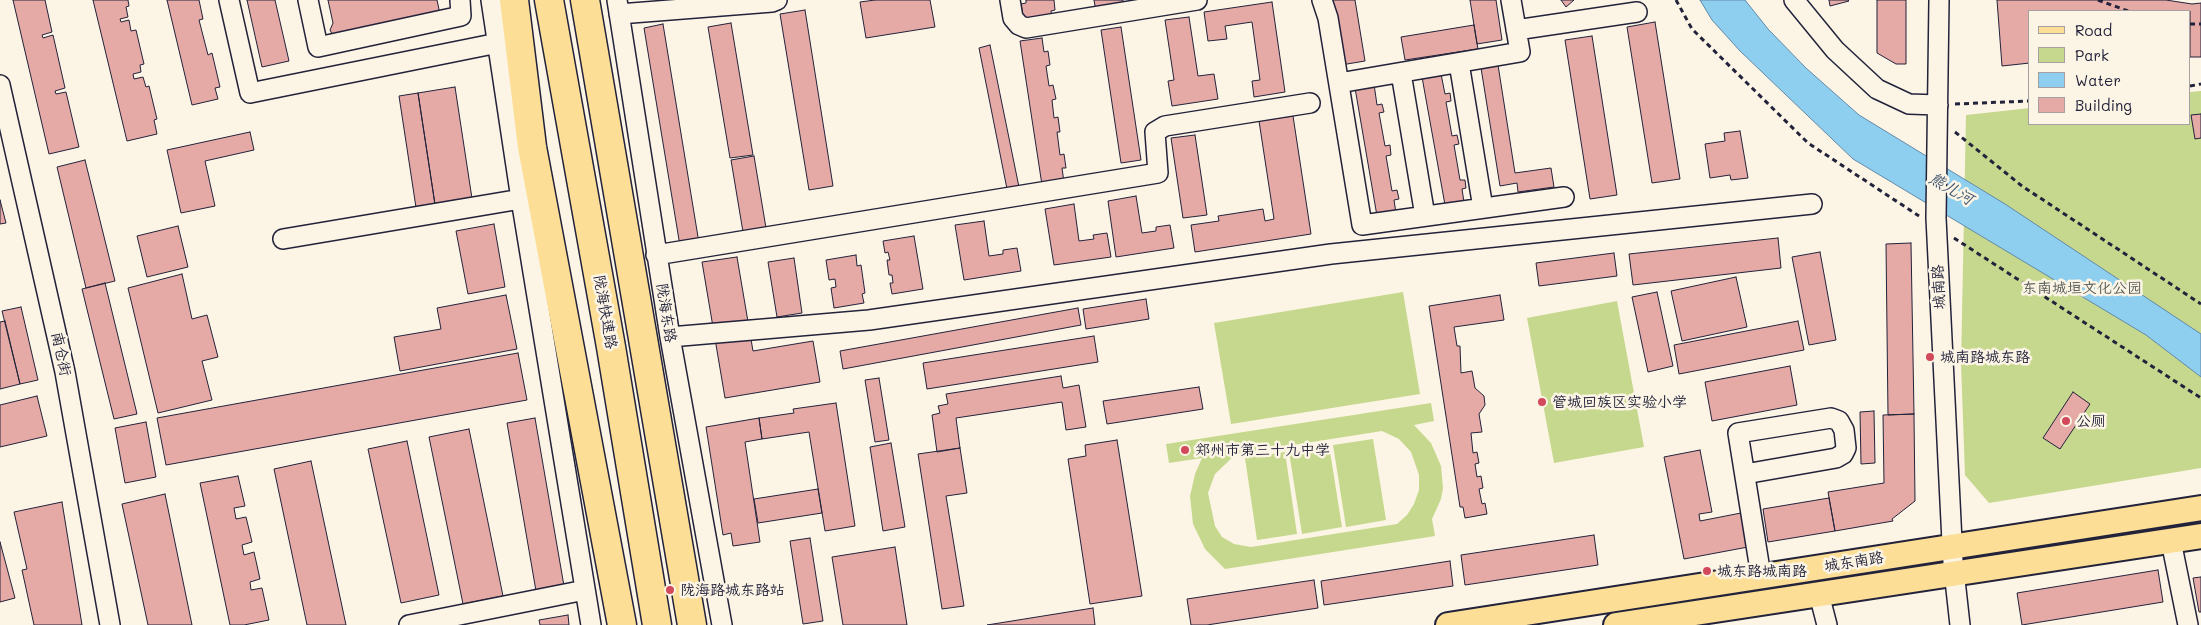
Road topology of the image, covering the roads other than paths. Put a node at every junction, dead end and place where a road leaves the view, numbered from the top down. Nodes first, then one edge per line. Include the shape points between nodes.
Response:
1 (229, 0) edge
2 (308, 0) edge
3 (460, 0) edge
4 (491, 0) edge
5 (514, 0) edge
6 (549, 0) edge
7 (585, 0) edge
8 (777, 0) edge
9 (1010, 0) edge
10 (1197, 0) edge
11 (1322, 0) edge
12 (1512, 0) edge
13 (1794, 0) edge
14 (1939, 0) edge
15 (618, 7) edge
16 (1637, 12) dead end
17 (1516, 30) junction
18 (498, 43) junction
19 (1459, 63) junction
20 (1401, 72) junction
21 (1339, 83) junction
22 (0, 86) edge
23 (1310, 103) dead end
24 (1937, 112) junction
25 (1564, 197) dead end
26 (520, 199) junction
27 (1812, 204) dead end
28 (1483, 208) junction
29 (1425, 216) junction
30 (283, 239) dead end
31 (656, 255) junction
32 (670, 337) junction
33 (1745, 474) junction
34 (2201, 508) edge
35 (2201, 536) edge
36 (2171, 541) junction
37 (1952, 546) junction
38 (1954, 574) junction
39 (1761, 576) junction
40 (585, 590) junction
41 (1819, 594) junction
42 (1629, 624) edge
43 (110, 625) edge
44 (409, 625) edge
45 (591, 625) edge
46 (622, 625) edge
47 (657, 625) edge
48 (692, 625) edge
49 (722, 625) edge
50 (1448, 625) edge
51 (1827, 625) edge
52 (1960, 625) edge
53 (2188, 625) edge

1 - 18 street via 250,93
2 - 3 street via 318,47 461,16
4 - 18 street
5 - 46 highway via 532,147
6 - 47 highway, 陇海快速路
7 - 48 highway
8 - 15 street
9 - 10 street via 1013,18 1026,28
11 - 21 street
12 - 17 street
13 - 24 street via 1835,50 1877,89 1909,104
14 - 24 street, 城南路
15 - 31 street, 陇海东路
16 - 17 street
17 - 19 street via 1520,52
18 - 26 street
19 - 20 street
19 - 28 street
20 - 21 street
20 - 29 street
21 - 29 street via 1362,224
22 - 43 street, 南仓街 via 65,372
23 - 31 street via 1165,126 1155,132 1158,173
24 - 37 street, 城南路 via 1936,222
25 - 28 street
26 - 30 street
26 - 40 street
27 - 32 street via 1331,254 869,320
28 - 29 street
31 - 32 street, 陇海东路
32 - 49 street, 陇海东路
33 - 33 street via 1738,433 1831,418 1839,421 1844,430 1846,448 1836,458
33 - 39 street
34 - 37 main road, 城东南路
35 - 36 main road, 城东南路
36 - 38 main road, 城东南路
36 - 53 street
37 - 38 street, 城南路
37 - 39 main road, 城东南路
38 - 41 main road, 城东南路
38 - 52 street, 城南路
39 - 50 main road, 城东南路
40 - 44 street
40 - 45 street
41 - 42 main road, 城东南路
41 - 51 street

